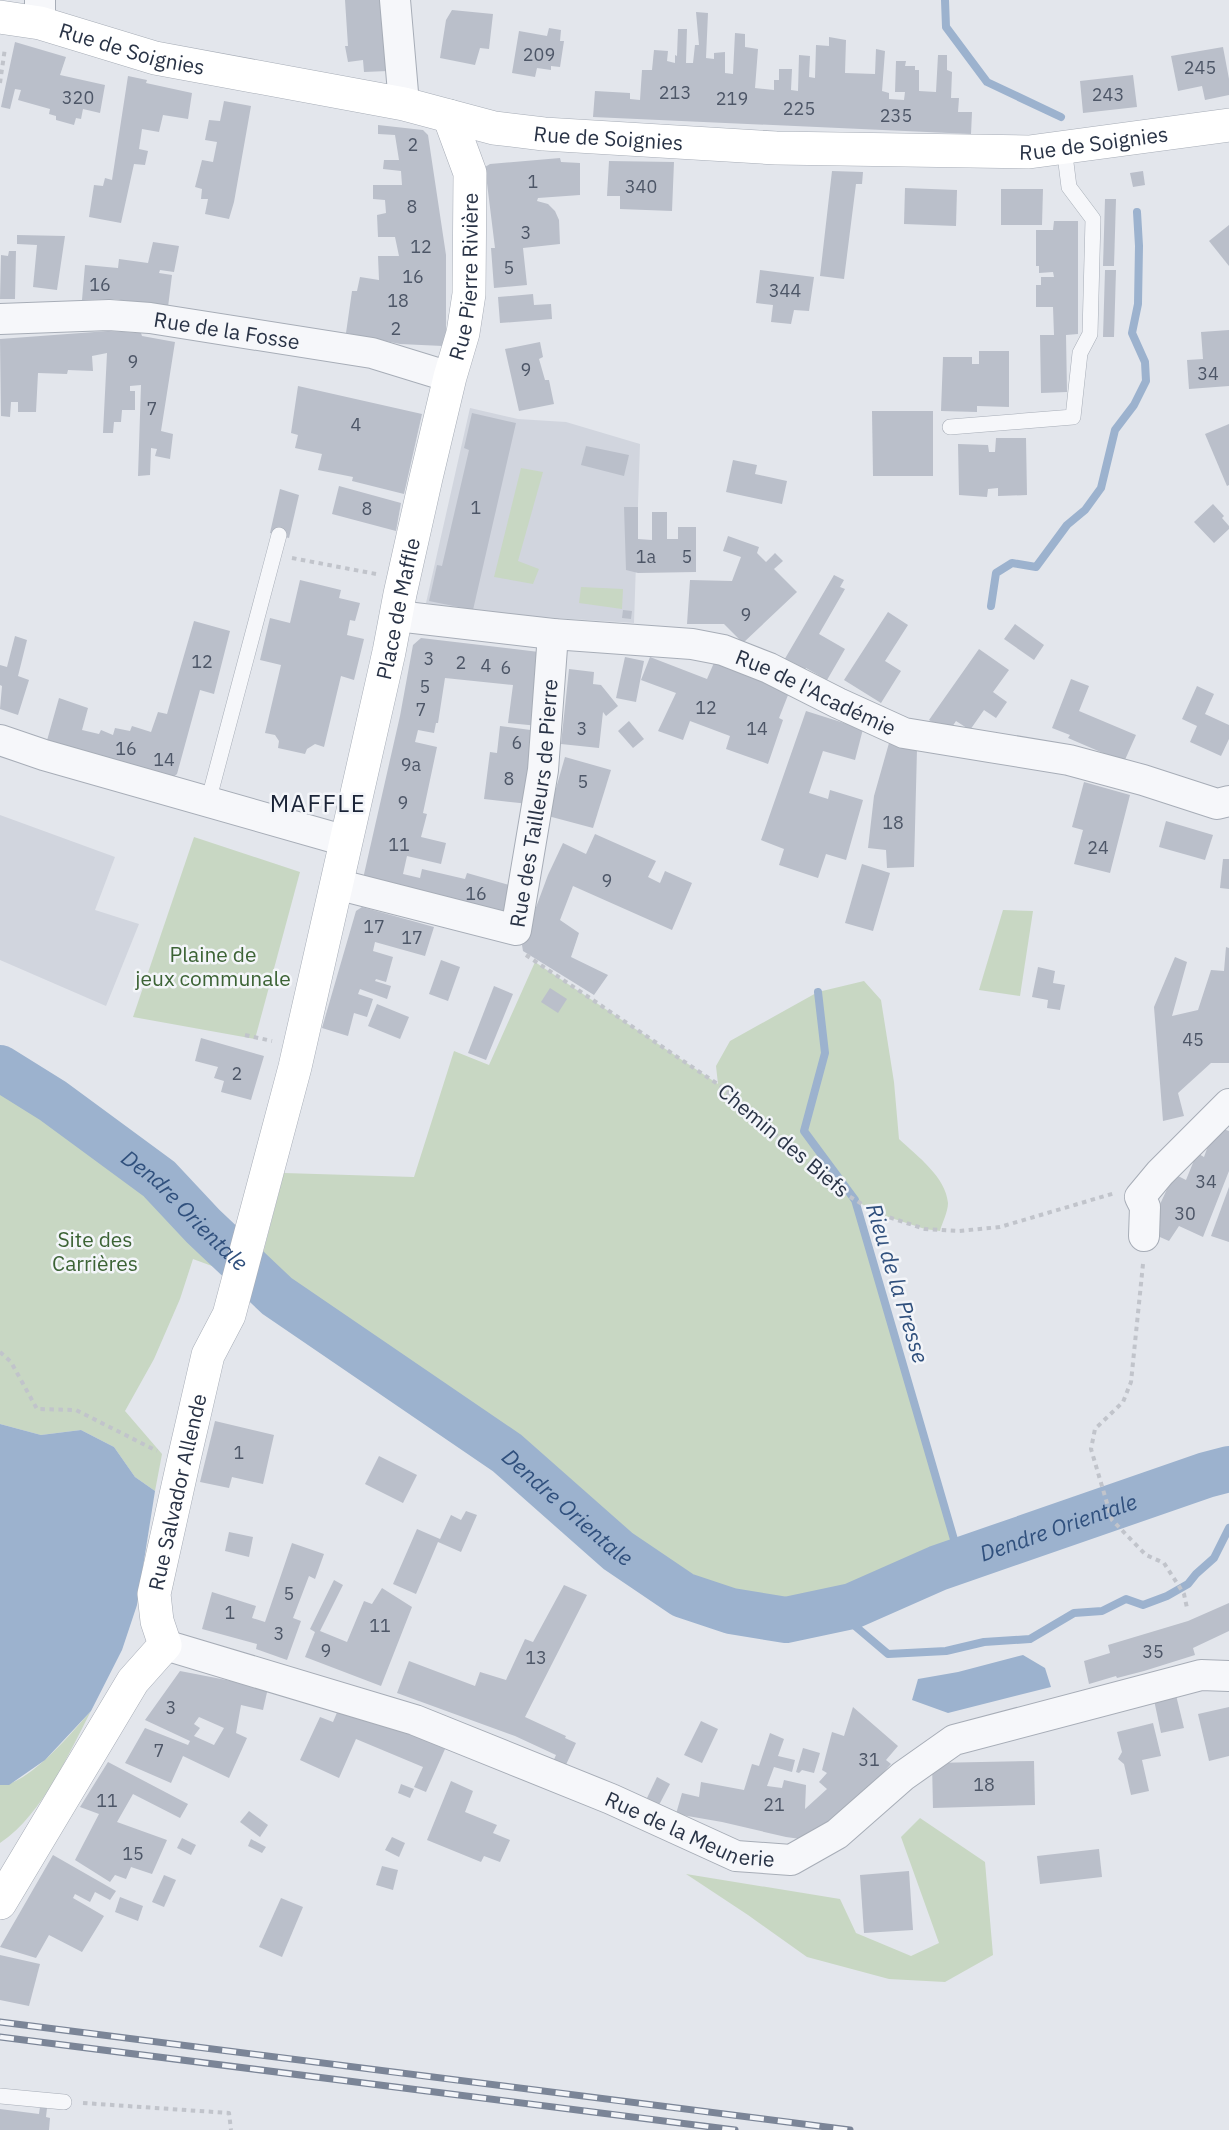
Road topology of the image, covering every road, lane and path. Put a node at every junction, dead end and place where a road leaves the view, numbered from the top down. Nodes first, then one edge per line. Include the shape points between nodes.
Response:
1 (395, 0) edge
2 (22, 15) edge
3 (0, 83) edge
4 (404, 104) junction
5 (449, 116) junction
6 (1229, 125) edge
7 (494, 128) junction
8 (1064, 147) junction
9 (470, 173) junction
10 (0, 319) edge
11 (450, 378) junction
12 (950, 427) dead end
13 (279, 535) dead end
14 (274, 554) junction
15 (404, 580) junction
16 (397, 616) junction
17 (553, 634) junction
18 (0, 740) edge
19 (1229, 801) edge
20 (208, 802) junction
21 (346, 841) junction
22 (336, 884) junction
23 (504, 927) junction
24 (245, 1035) dead end
25 (256, 1038) dead end
26 (300, 1048) joint
27 (1229, 1104) edge
28 (1140, 1197) junction
29 (1144, 1236) joint
30 (0, 1352) edge
31 (183, 1459) junction
32 (1187, 1608) dead end
33 (165, 1645) junction
34 (1229, 1676) edge
35 (0, 1903) edge
36 (0, 2096) edge
37 (64, 2102) joint
38 (231, 2130) edge

1 - 4 street
2 - 3 path
2 - 4 street, Rue de Soignies via 155,58
4 - 5 street, Rue de Soignies
5 - 7 street, Rue de Soignies
5 - 9 street, Rue Pierre Rivière
6 - 8 street, Rue de Soignies
7 - 8 street, Rue de Soignies via 776,148 1029,152
7 - 9 street, Rue Pierre Rivière
8 - 12 lane via 1069,187 1093,219 1090,334 1080,353 1073,417
9 - 11 street, Rue Pierre Rivière via 469,294
10 - 11 street, Rue de la Fosse via 109,315 150,318 372,353
11 - 15 street, Place de Maffle
13 - 14 lane
14 - 15 path
14 - 20 lane
15 - 16 street, Place de Maffle
16 - 17 street, Rue de l'Académie
16 - 21 street, Place de Maffle
17 - 19 street, Rue de l'Académie via 692,644 723,650 904,733 1069,760 1217,804
17 - 23 street, Rue des Tailleurs de Pierre via 543,770 516,930
18 - 20 street
20 - 21 street
21 - 22 street, Place de Maffle
22 - 23 street, Rue des Tailleurs de Pierre
22 - 26 street, Place de Maffle
23 - 28 path, Chemin des Biefs via 515,948 719,1085 840,1191 879,1214 925,1229 959,1231 999,1227 1116,1193
24 - 25 path
26 - 31 street, Rue Salvador Allende via 229,1315 208,1355
27 - 28 street
28 - 29 street via 1145,1207
29 - 32 path via 1131,1382 1123,1402 1095,1429 1091,1449 1112,1520 1146,1555 1164,1563 1182,1591
30 - 31 path via 11,1362 37,1408 76,1410 162,1454
31 - 33 street, Rue Salvador Allende via 154,1594
33 - 34 street, Rue de la Meunerie via 416,1720 611,1799 736,1856 791,1860 837,1834 903,1776 954,1740 1201,1676
33 - 35 street via 133,1681
36 - 37 lane
37 - 38 path via 229,2113

